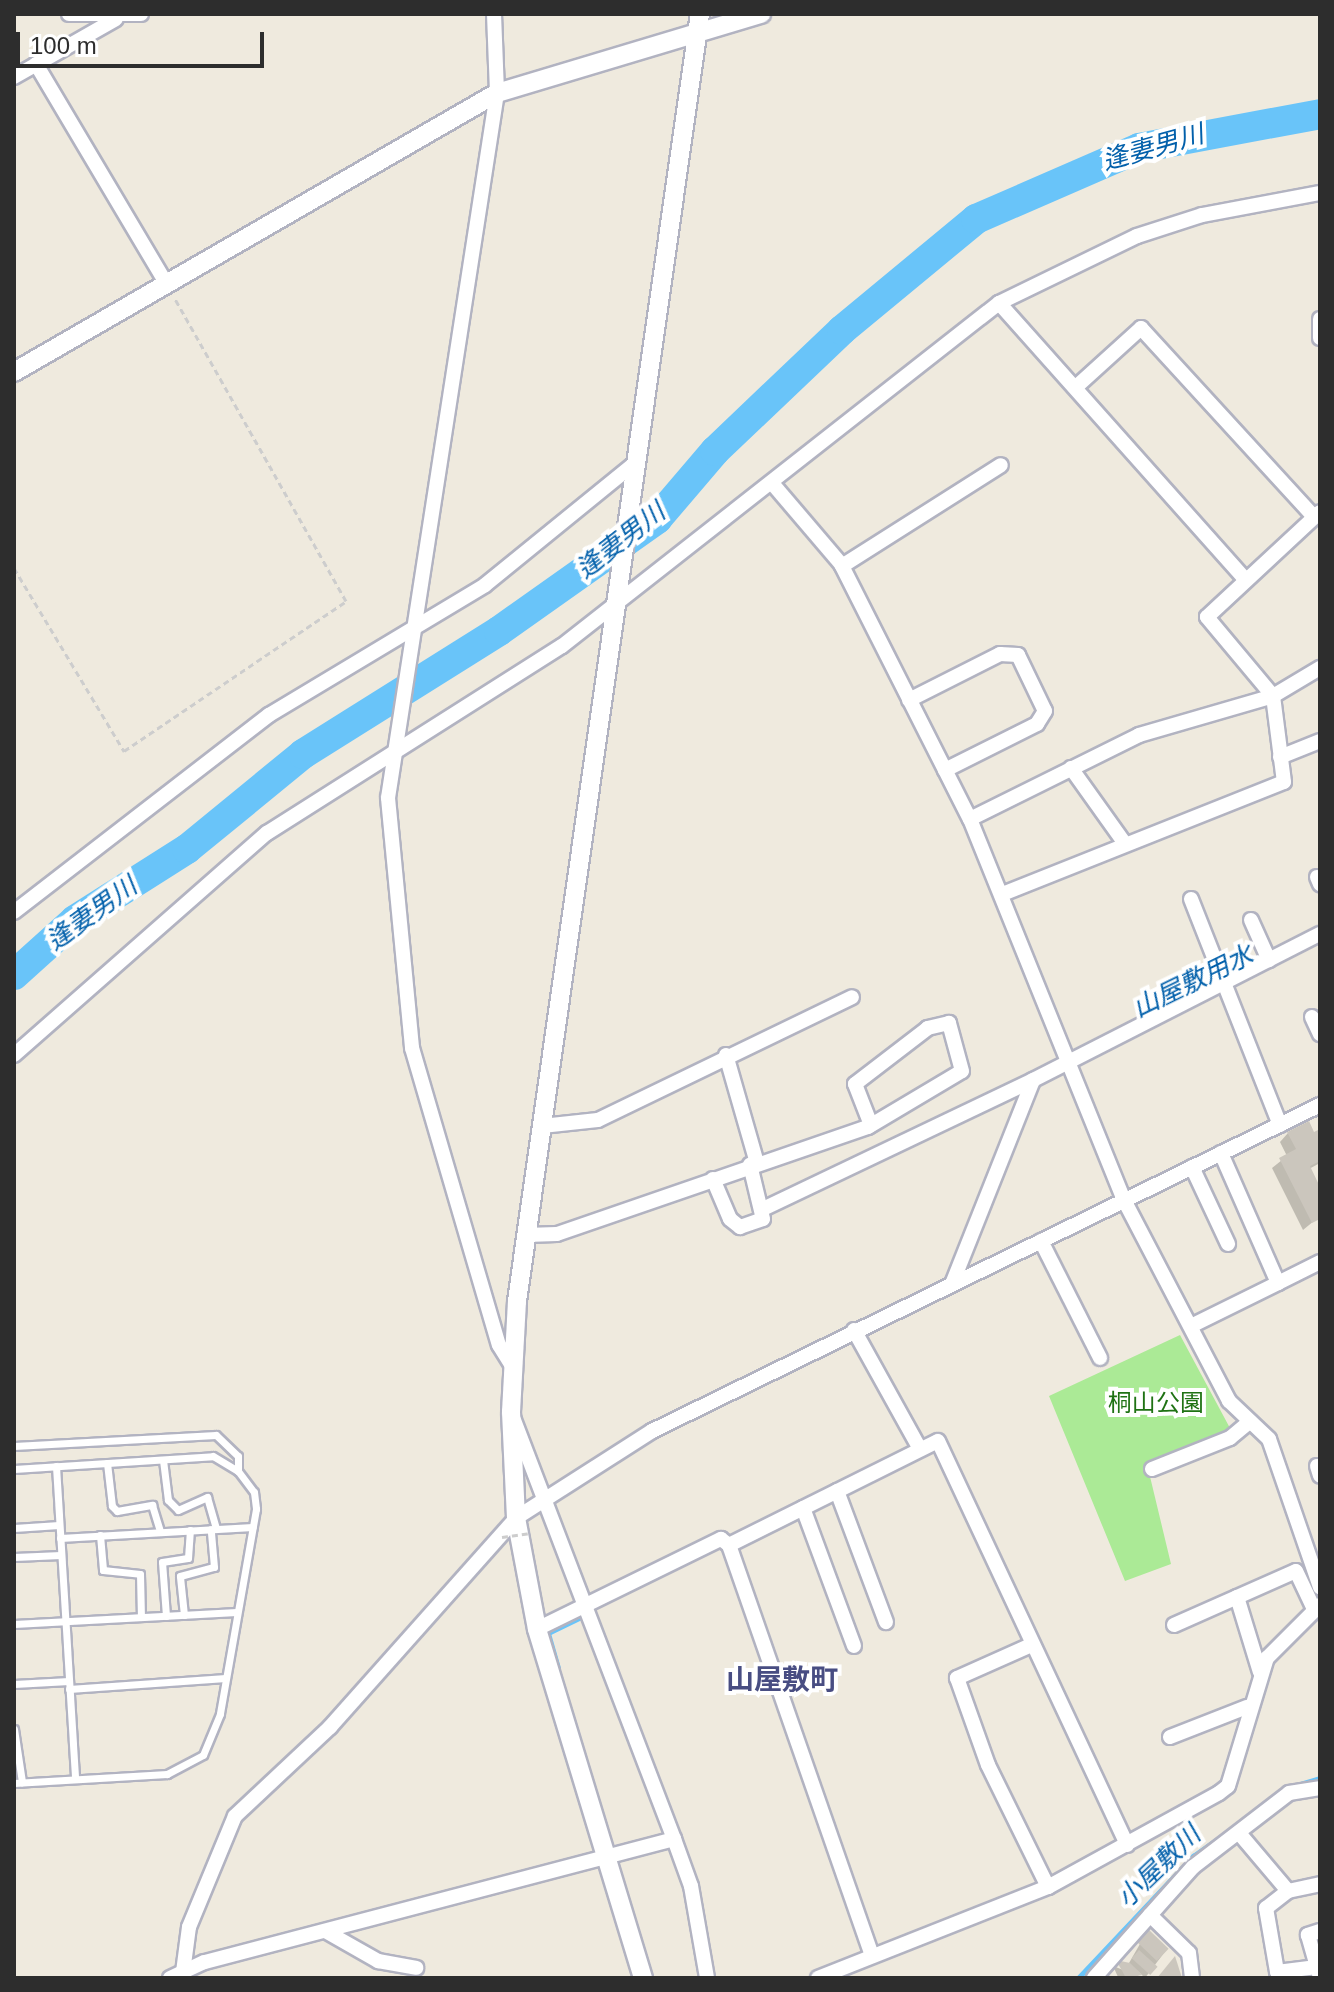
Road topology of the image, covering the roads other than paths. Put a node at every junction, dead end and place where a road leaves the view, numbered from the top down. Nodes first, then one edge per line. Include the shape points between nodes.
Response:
1 (69, 14) edge
2 (141, 14) edge
3 (494, 14) edge
4 (700, 14) edge
5 (761, 14) edge
6 (116, 19) junction
7 (696, 34) junction
8 (36, 64) junction
9 (14, 77) edge
10 (497, 93) junction
11 (1320, 193) edge
12 (167, 285) junction
13 (999, 303) junction
14 (1320, 319) edge
15 (1320, 338) edge
16 (14, 372) edge
17 (1076, 387) junction
18 (1001, 465) dead end
19 (633, 470) junction
20 (772, 483) junction
21 (1317, 515) edge
22 (842, 566) junction
23 (1246, 580) junction
24 (616, 596) junction
25 (413, 629) junction
26 (1320, 668) edge
27 (1273, 696) junction
28 (909, 700) junction
29 (1320, 741) edge
30 (396, 742) junction
31 (1280, 757) junction
32 (1071, 768) junction
33 (945, 770) junction
34 (970, 819) junction
35 (1123, 841) junction
36 (1005, 893) junction
37 (1191, 899) dead end
38 (14, 912) edge
39 (1251, 920) dead end
40 (1320, 934) edge
41 (1269, 960) junction
42 (1220, 984) junction
43 (852, 997) dead end
44 (1312, 1017) dead end
45 (1320, 1034) edge
46 (14, 1055) edge
47 (726, 1055) junction
48 (1067, 1060) junction
49 (1033, 1080) junction
50 (1320, 1105) edge
51 (871, 1125) junction
52 (1280, 1125) junction
53 (542, 1126) junction
54 (1221, 1153) junction
55 (754, 1164) junction
56 (1192, 1167) junction
57 (713, 1179) junction
58 (1124, 1200) junction
59 (765, 1208) junction
60 (526, 1235) junction
61 (1041, 1241) junction
62 (1228, 1244) dead end
63 (1320, 1262) edge
64 (1278, 1283) junction
65 (952, 1284) junction
66 (1193, 1325) junction
67 (854, 1330) junction
68 (1100, 1358) dead end
69 (512, 1366) junction
70 (511, 1412) junction
71 (1250, 1421) junction
72 (14, 1446) edge
73 (920, 1449) junction
74 (163, 1460) junction
75 (107, 1463) junction
76 (56, 1466) junction
77 (14, 1469) edge
78 (1152, 1469) dead end
79 (238, 1471) junction
80 (837, 1491) junction
81 (548, 1501) junction
82 (803, 1508) junction
83 (516, 1518) junction
84 (59, 1525) junction
85 (253, 1527) junction
86 (14, 1528) edge
87 (213, 1529) junction
88 (190, 1530) junction
89 (160, 1532) junction
90 (100, 1535) junction
91 (60, 1538) junction
92 (729, 1545) junction
93 (61, 1555) junction
94 (14, 1557) edge
95 (1320, 1587) edge
96 (1237, 1597) junction
97 (587, 1607) junction
98 (1317, 1607) edge
99 (237, 1612) junction
100 (184, 1615) junction
101 (166, 1616) junction
102 (141, 1617) junction
103 (65, 1621) junction
104 (886, 1622) dead end
105 (14, 1624) edge
106 (1174, 1625) dead end
107 (537, 1629) junction
108 (854, 1646) dead end
109 (1029, 1646) junction
110 (1260, 1672) junction
111 (226, 1678) junction
112 (14, 1684) edge
113 (69, 1685) junction
114 (1247, 1707) junction
115 (14, 1729) edge
116 (1170, 1737) dead end
117 (75, 1778) junction
118 (18, 1782) edge
119 (1320, 1788) edge
120 (1239, 1833) junction
121 (674, 1839) junction
122 (1127, 1845) junction
123 (603, 1857) junction
124 (1320, 1884) edge
125 (1048, 1887) junction
126 (1288, 1891) junction
127 (1150, 1915) junction
128 (1320, 1931) edge
129 (327, 1932) junction
130 (872, 1956) junction
131 (416, 1968) dead end
132 (1318, 1972) edge
133 (177, 1975) edge
134 (643, 1978) edge
135 (707, 1978) edge
136 (818, 1978) edge
137 (1094, 1978) edge
138 (1192, 1978) edge

1 - 6 street
2 - 6 street
3 - 10 street
4 - 7 street
5 - 7 street
6 - 8 street
7 - 10 street
7 - 19 street
8 - 9 street
8 - 12 street
10 - 12 street
10 - 25 street
11 - 13 street via 1202,215 1137,236
12 - 16 street
13 - 17 street
13 - 20 street
14 - 15 street
17 - 21 street via 1141,328
17 - 23 street
18 - 22 street
19 - 24 street
19 - 25 street via 485,585
20 - 22 street
20 - 24 street
21 - 23 street
22 - 28 street
23 - 27 street via 1207,617
24 - 30 street via 562,646
24 - 53 street
25 - 30 street
25 - 38 street via 269,715
26 - 27 street
27 - 31 street
27 - 32 street via 1139,735
28 - 33 street
28 - 33 street via 1000,654 1018,655 1045,711 1037,724
29 - 31 street
30 - 46 street via 267,833
30 - 69 street via 388,798 412,1048 499,1345
31 - 35 street via 1284,782
32 - 34 street
32 - 35 street
33 - 34 street
34 - 36 street
35 - 36 street
36 - 48 street
37 - 42 street
39 - 41 street
40 - 41 street
41 - 42 street
42 - 48 street
42 - 52 street
43 - 47 street
44 - 45 street
47 - 53 street via 598,1120
47 - 55 street
48 - 49 street
48 - 58 street
49 - 59 street
49 - 65 street
50 - 52 street
51 - 51 street via 962,1071 949,1023 928,1028 855,1084
51 - 55 street
52 - 54 street
53 - 60 street
54 - 56 street
54 - 64 street
55 - 57 street
55 - 59 street
56 - 58 street
56 - 62 street
57 - 59 street via 740,1227 763,1219
57 - 60 street via 557,1234
58 - 61 street
58 - 66 street
60 - 69 street
61 - 65 street
61 - 68 street
63 - 64 street
64 - 66 street
65 - 67 street
66 - 71 street via 1229,1401
67 - 73 street
67 - 81 street via 652,1431
69 - 70 street
70 - 81 street
70 - 83 street
71 - 78 street via 1230,1438
71 - 95 street via 1269,1439
72 - 79 lane via 216,1435 238,1456
73 - 80 street
73 - 109 street via 938,1441
74 - 75 lane
74 - 79 lane via 213,1456
74 - 87 lane via 168,1500 178,1510 207,1497
75 - 76 lane
75 - 89 lane via 112,1506 117,1511 152,1505
76 - 77 lane
76 - 84 lane
79 - 85 lane via 254,1492
80 - 82 street
80 - 104 street
81 - 83 street
81 - 97 street
82 - 92 street
82 - 108 street
83 - 107 street
83 - 133 street via 330,1727 235,1816 189,1927
84 - 86 lane
84 - 91 lane
85 - 87 lane
85 - 99 lane
87 - 88 lane
87 - 100 lane via 214,1567 180,1576
88 - 89 lane
88 - 101 lane via 188,1558 162,1562
89 - 90 lane
90 - 91 lane
90 - 102 lane via 103,1570 140,1574
91 - 93 lane
92 - 97 street via 721,1539
92 - 130 street
93 - 94 lane
93 - 103 lane
96 - 98 street via 1296,1571
96 - 106 street
96 - 110 street
97 - 107 street
97 - 121 street
98 - 110 street
99 - 100 lane
99 - 111 lane
100 - 101 lane
101 - 102 lane
102 - 103 lane
103 - 105 lane
103 - 113 lane
107 - 123 street
109 - 122 street
109 - 125 street via 957,1678 988,1765
110 - 114 street
111 - 113 lane
111 - 117 lane via 211,1742 193,1763 167,1774
112 - 113 lane
113 - 117 lane
114 - 116 street
114 - 122 street via 1228,1786
115 - 118 lane
117 - 118 lane
119 - 120 street via 1289,1793
120 - 126 street
120 - 127 street via 1193,1867
121 - 123 street
121 - 135 street via 691,1886
122 - 125 street
123 - 129 street
123 - 134 street
124 - 126 street
125 - 130 street
126 - 132 street via 1266,1908 1277,1972
127 - 137 street
127 - 138 street via 1189,1953
128 - 132 street via 1308,1935
129 - 131 street via 378,1961
129 - 133 street
130 - 136 street

